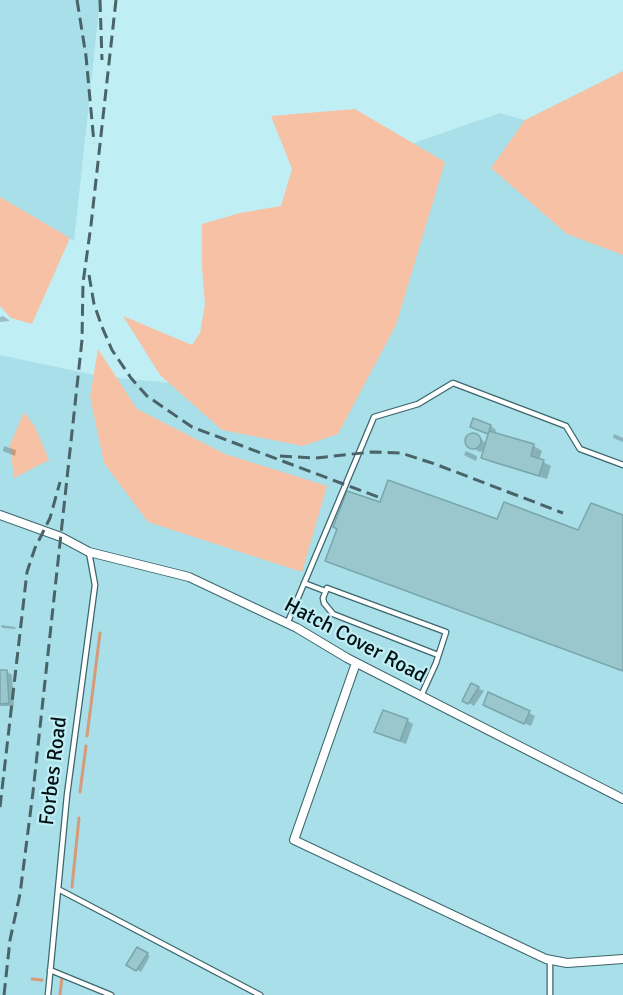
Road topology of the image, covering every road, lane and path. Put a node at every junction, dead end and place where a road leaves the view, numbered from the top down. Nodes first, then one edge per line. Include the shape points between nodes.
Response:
1 (623, 465) edge
2 (0, 515) edge
3 (89, 552) junction
4 (304, 583) junction
5 (325, 591) junction
6 (287, 624) junction
7 (438, 655) junction
8 (356, 663) junction
9 (421, 696) junction
10 (623, 799) edge
11 (58, 889) junction
12 (623, 959) edge
13 (550, 960) junction
14 (50, 970) junction
15 (48, 995) edge
16 (111, 995) edge
17 (260, 995) edge
18 (550, 995) edge

1 - 4 lane via 580,449 566,426 453,383 418,405 374,417
2 - 3 street, Hatch Cover Road via 61,537
3 - 6 street, Hatch Cover Road via 189,578
3 - 11 lane, Forbes Road via 95,585
4 - 5 lane
4 - 6 lane
5 - 7 lane via 324,603 333,614
5 - 7 lane via 327,588 446,632
6 - 8 street, Hatch Cover Road
7 - 9 lane
8 - 9 street, Hatch Cover Road
8 - 13 street via 294,840
9 - 10 street, Hatch Cover Road
11 - 14 lane, Forbes Road
11 - 17 lane
12 - 13 street via 567,963
13 - 18 lane
14 - 15 lane, Forbes Road
14 - 16 lane

